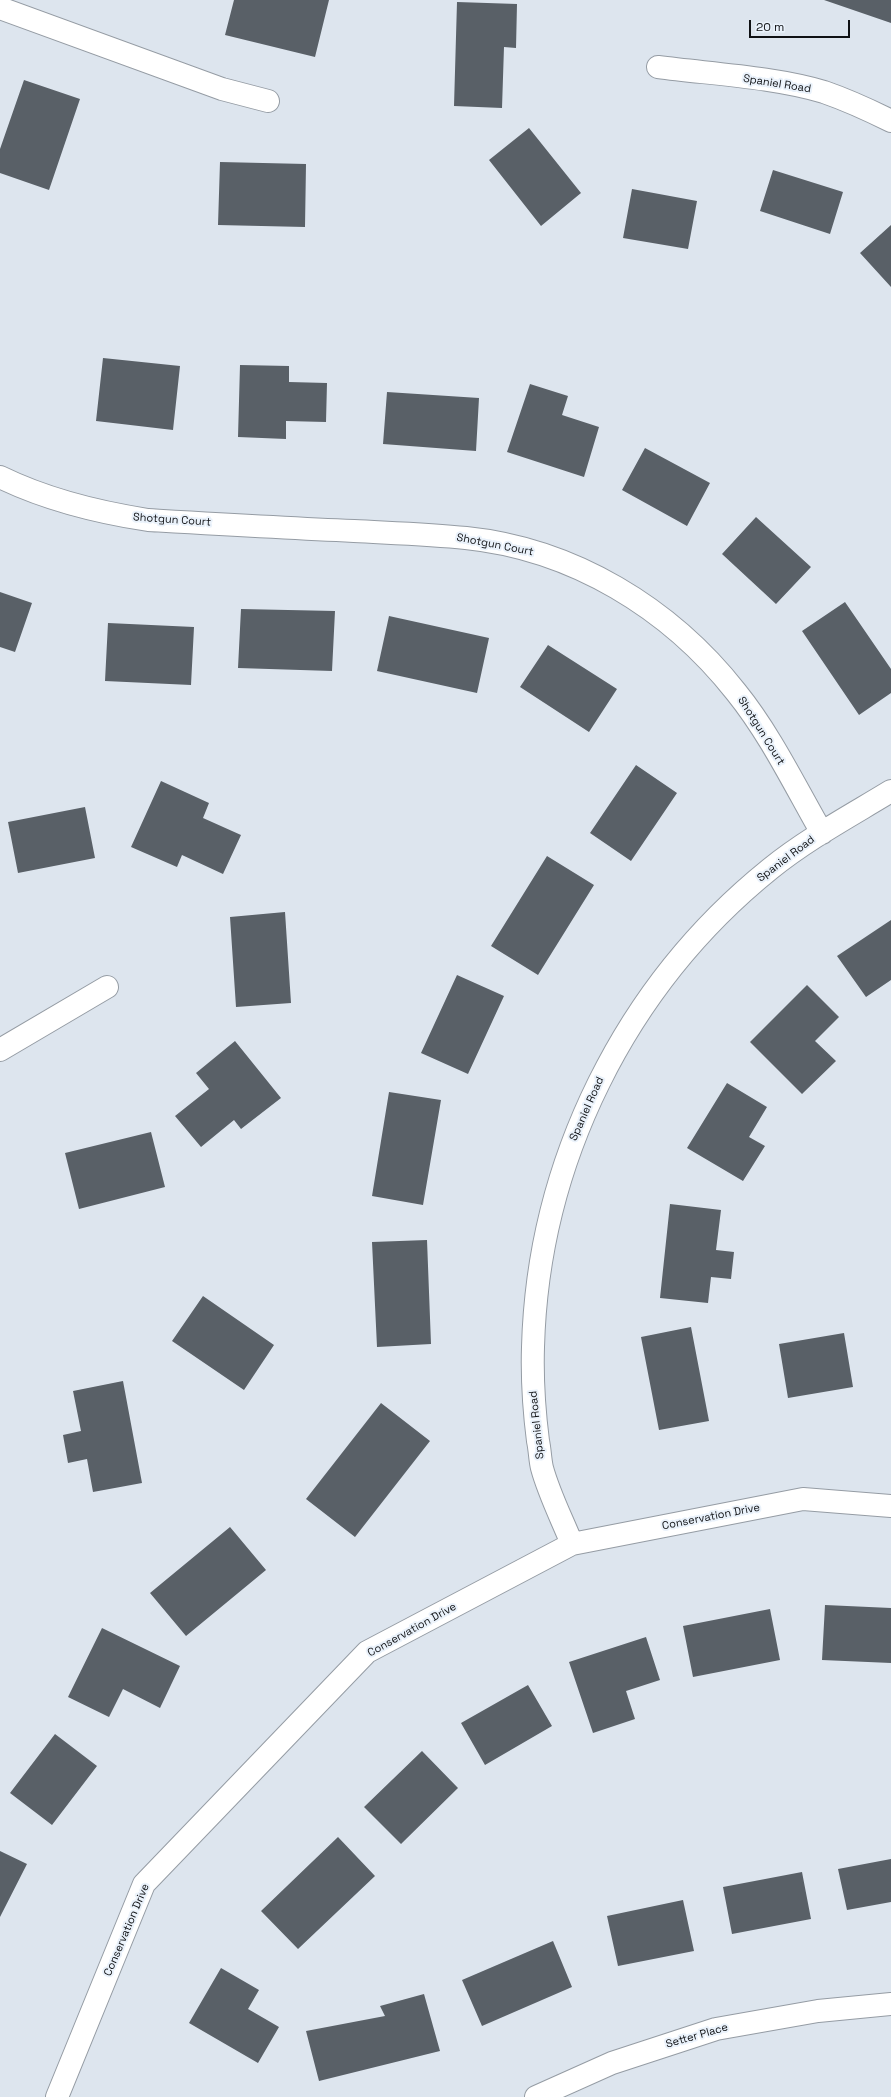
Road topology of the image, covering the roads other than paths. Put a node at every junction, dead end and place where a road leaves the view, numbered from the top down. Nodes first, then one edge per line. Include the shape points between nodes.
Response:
1 (0, 8) edge
2 (658, 67) dead end
3 (268, 101) dead end
4 (891, 121) edge
5 (0, 477) edge
6 (891, 791) edge
7 (822, 832) junction
8 (107, 987) dead end
9 (0, 1050) edge
10 (891, 1506) edge
11 (572, 1544) junction
12 (891, 2004) edge
13 (57, 2097) edge
14 (536, 2097) edge

1 - 3 street via 222,89
2 - 4 street, Spaniel Road via 788,84 823,92
5 - 7 street, Shotgun Court via 72,506 113,515 148,520 467,538 526,549 582,569 620,589 650,609 684,636 708,660 754,716
6 - 7 street, Spaniel Road
7 - 11 street, Spaniel Road via 770,868 717,917 676,962 640,1010 614,1051 589,1100 569,1151 551,1208 541,1256 534,1310 532,1365 534,1413 542,1468
8 - 9 street
10 - 11 street, Conservation Drive via 803,1499
11 - 13 street, Conservation Drive via 367,1652 144,1884
12 - 14 street, Setter Place via 818,2011 716,2029 612,2063

